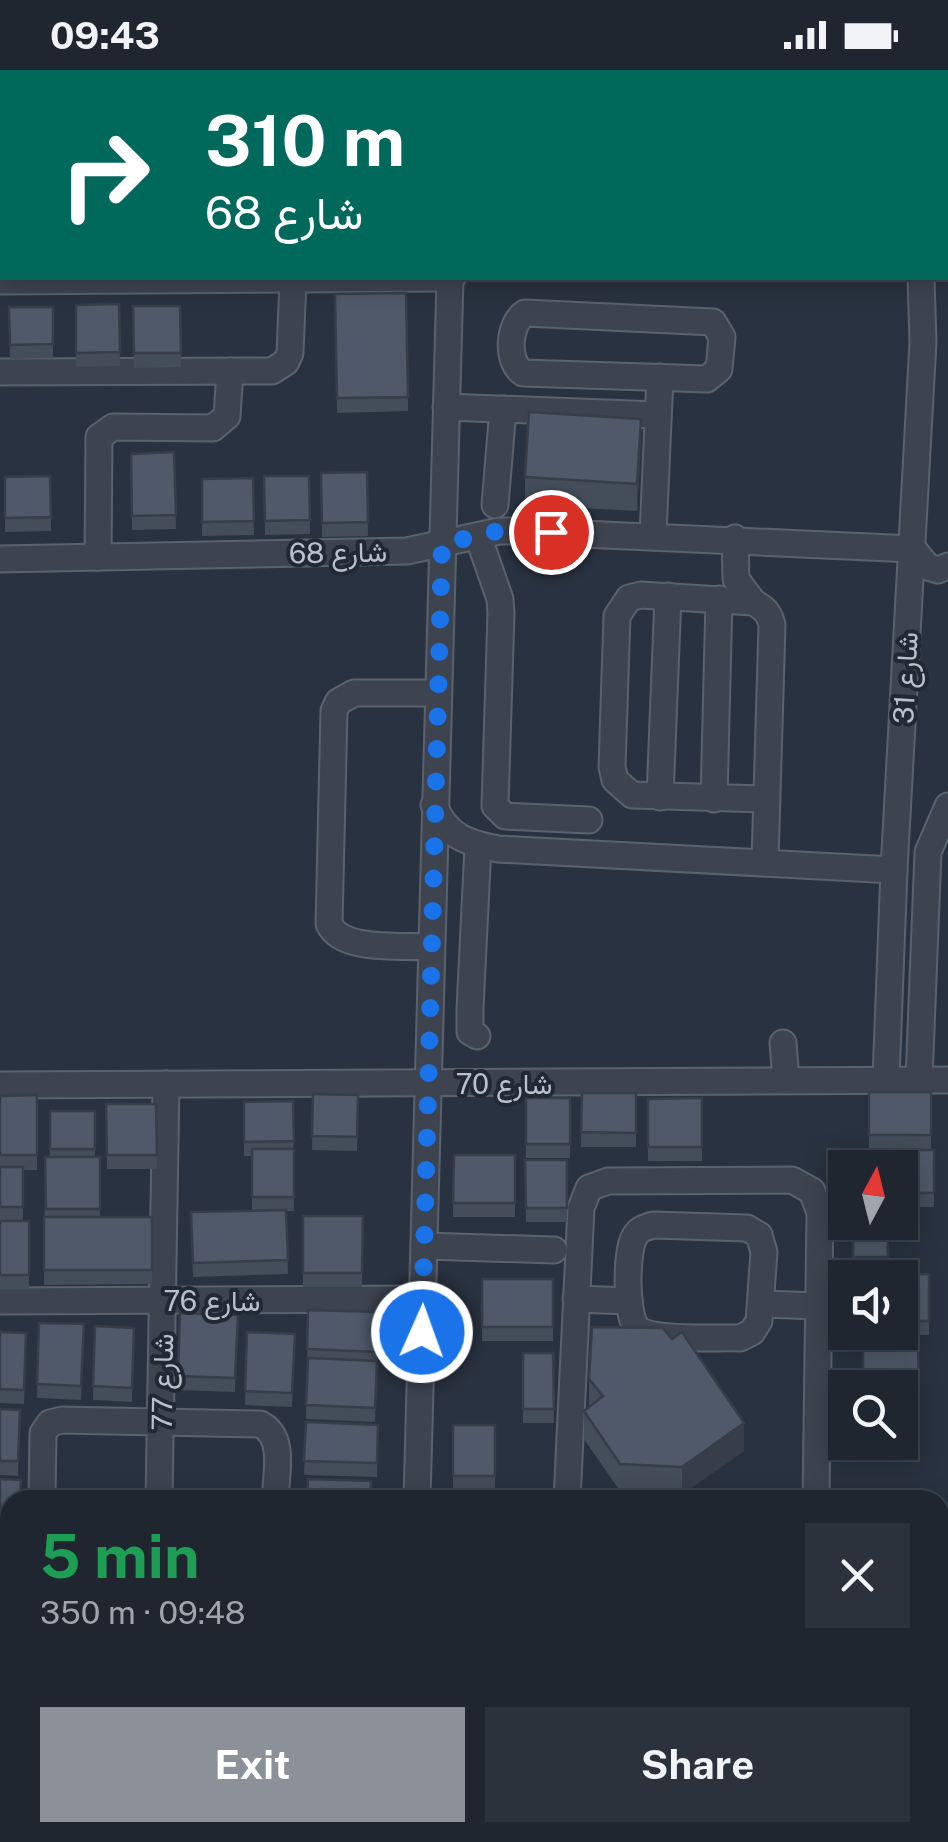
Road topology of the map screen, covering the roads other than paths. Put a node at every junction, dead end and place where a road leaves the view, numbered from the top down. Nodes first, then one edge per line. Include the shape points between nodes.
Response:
1 (111, 280) edge
2 (293, 280) edge
3 (451, 280) edge
4 (921, 280) edge
5 (0, 282) edge
6 (230, 371) junction
7 (0, 372) edge
8 (660, 377) junction
9 (446, 406) junction
10 (503, 409) junction
11 (658, 415) junction
12 (495, 505) dead end
13 (478, 536) junction
14 (653, 536) junction
15 (735, 538) junction
16 (442, 544) junction
17 (913, 548) junction
18 (98, 557) junction
19 (0, 559) edge
20 (948, 566) edge
21 (734, 568) junction
22 (668, 596) junction
23 (712, 599) junction
24 (753, 602) junction
25 (438, 693) junction
26 (660, 796) junction
27 (714, 799) junction
28 (767, 799) junction
29 (434, 805) junction
30 (948, 806) edge
31 (589, 820) dead end
32 (478, 846) junction
33 (766, 861) junction
34 (894, 870) junction
35 (430, 947) junction
36 (477, 1036) dead end
37 (783, 1043) dead end
38 (886, 1079) junction
39 (786, 1080) junction
40 (919, 1080) junction
41 (948, 1080) edge
42 (166, 1084) junction
43 (426, 1084) junction
44 (0, 1085) edge
45 (425, 1246) junction
46 (554, 1250) dead end
47 (423, 1299) junction
48 (576, 1299) junction
49 (0, 1301) edge
50 (164, 1301) junction
51 (629, 1301) junction
52 (760, 1304) junction
53 (819, 1306) junction
54 (162, 1422) junction
55 (42, 1490) edge
56 (160, 1490) edge
57 (275, 1490) edge
58 (417, 1490) edge
59 (567, 1490) edge
60 (816, 1490) edge

1 - 5 street
2 - 6 street via 286,362 272,371
3 - 9 street
4 - 17 street, شارع 31
6 - 7 street
6 - 18 street via 227,416 213,428 114,426 99,437
8 - 8 street via 717,374 718,326 531,313 516,320 512,360 518,370
8 - 11 street
9 - 10 street
9 - 16 street
10 - 11 street
10 - 12 street
11 - 14 street
13 - 14 street, شارع 68
13 - 16 street, شارع 68
13 - 31 street via 501,613 495,806 505,816
14 - 15 street, شارع 68
15 - 17 street, شارع 68
15 - 21 street
16 - 18 street, شارع 68 via 407,551
16 - 25 street
17 - 20 street via 928,568
17 - 34 street, شارع 31
18 - 19 street, شارع 68
21 - 23 street
21 - 24 street
22 - 23 street
22 - 26 street
22 - 26 street via 629,598 617,616 615,780 632,796
23 - 24 street
23 - 27 street
24 - 28 street via 772,625
25 - 29 street
25 - 35 street via 354,693 334,711 329,924 350,943
26 - 27 street
27 - 28 street
28 - 33 street
29 - 32 street via 456,837
29 - 35 street
30 - 40 street via 928,852
32 - 33 street
32 - 36 street via 470,1030
33 - 34 street
34 - 38 street, شارع 31
35 - 43 street
37 - 39 street
38 - 39 street, شارع 70
38 - 40 street, شارع 70
39 - 43 street, شارع 70
40 - 41 street, شارع 70
42 - 43 street, شارع 70
42 - 44 street, شارع 70
42 - 50 street, شارع 77
43 - 45 street
45 - 46 street
45 - 47 street
47 - 50 street, شارع 76
47 - 58 street
48 - 51 street
48 - 53 street via 588,1188 608,1181 792,1180 812,1191 820,1213
48 - 59 street
49 - 50 street, شارع 76
50 - 54 street, شارع 77
51 - 52 street via 636,1328 650,1335 740,1338 752,1332
51 - 52 street via 632,1241 652,1225 747,1228 759,1235
52 - 53 street
53 - 60 street
54 - 55 street via 50,1423 43,1434
54 - 56 street, شارع 77
54 - 57 street via 266,1426 276,1441

